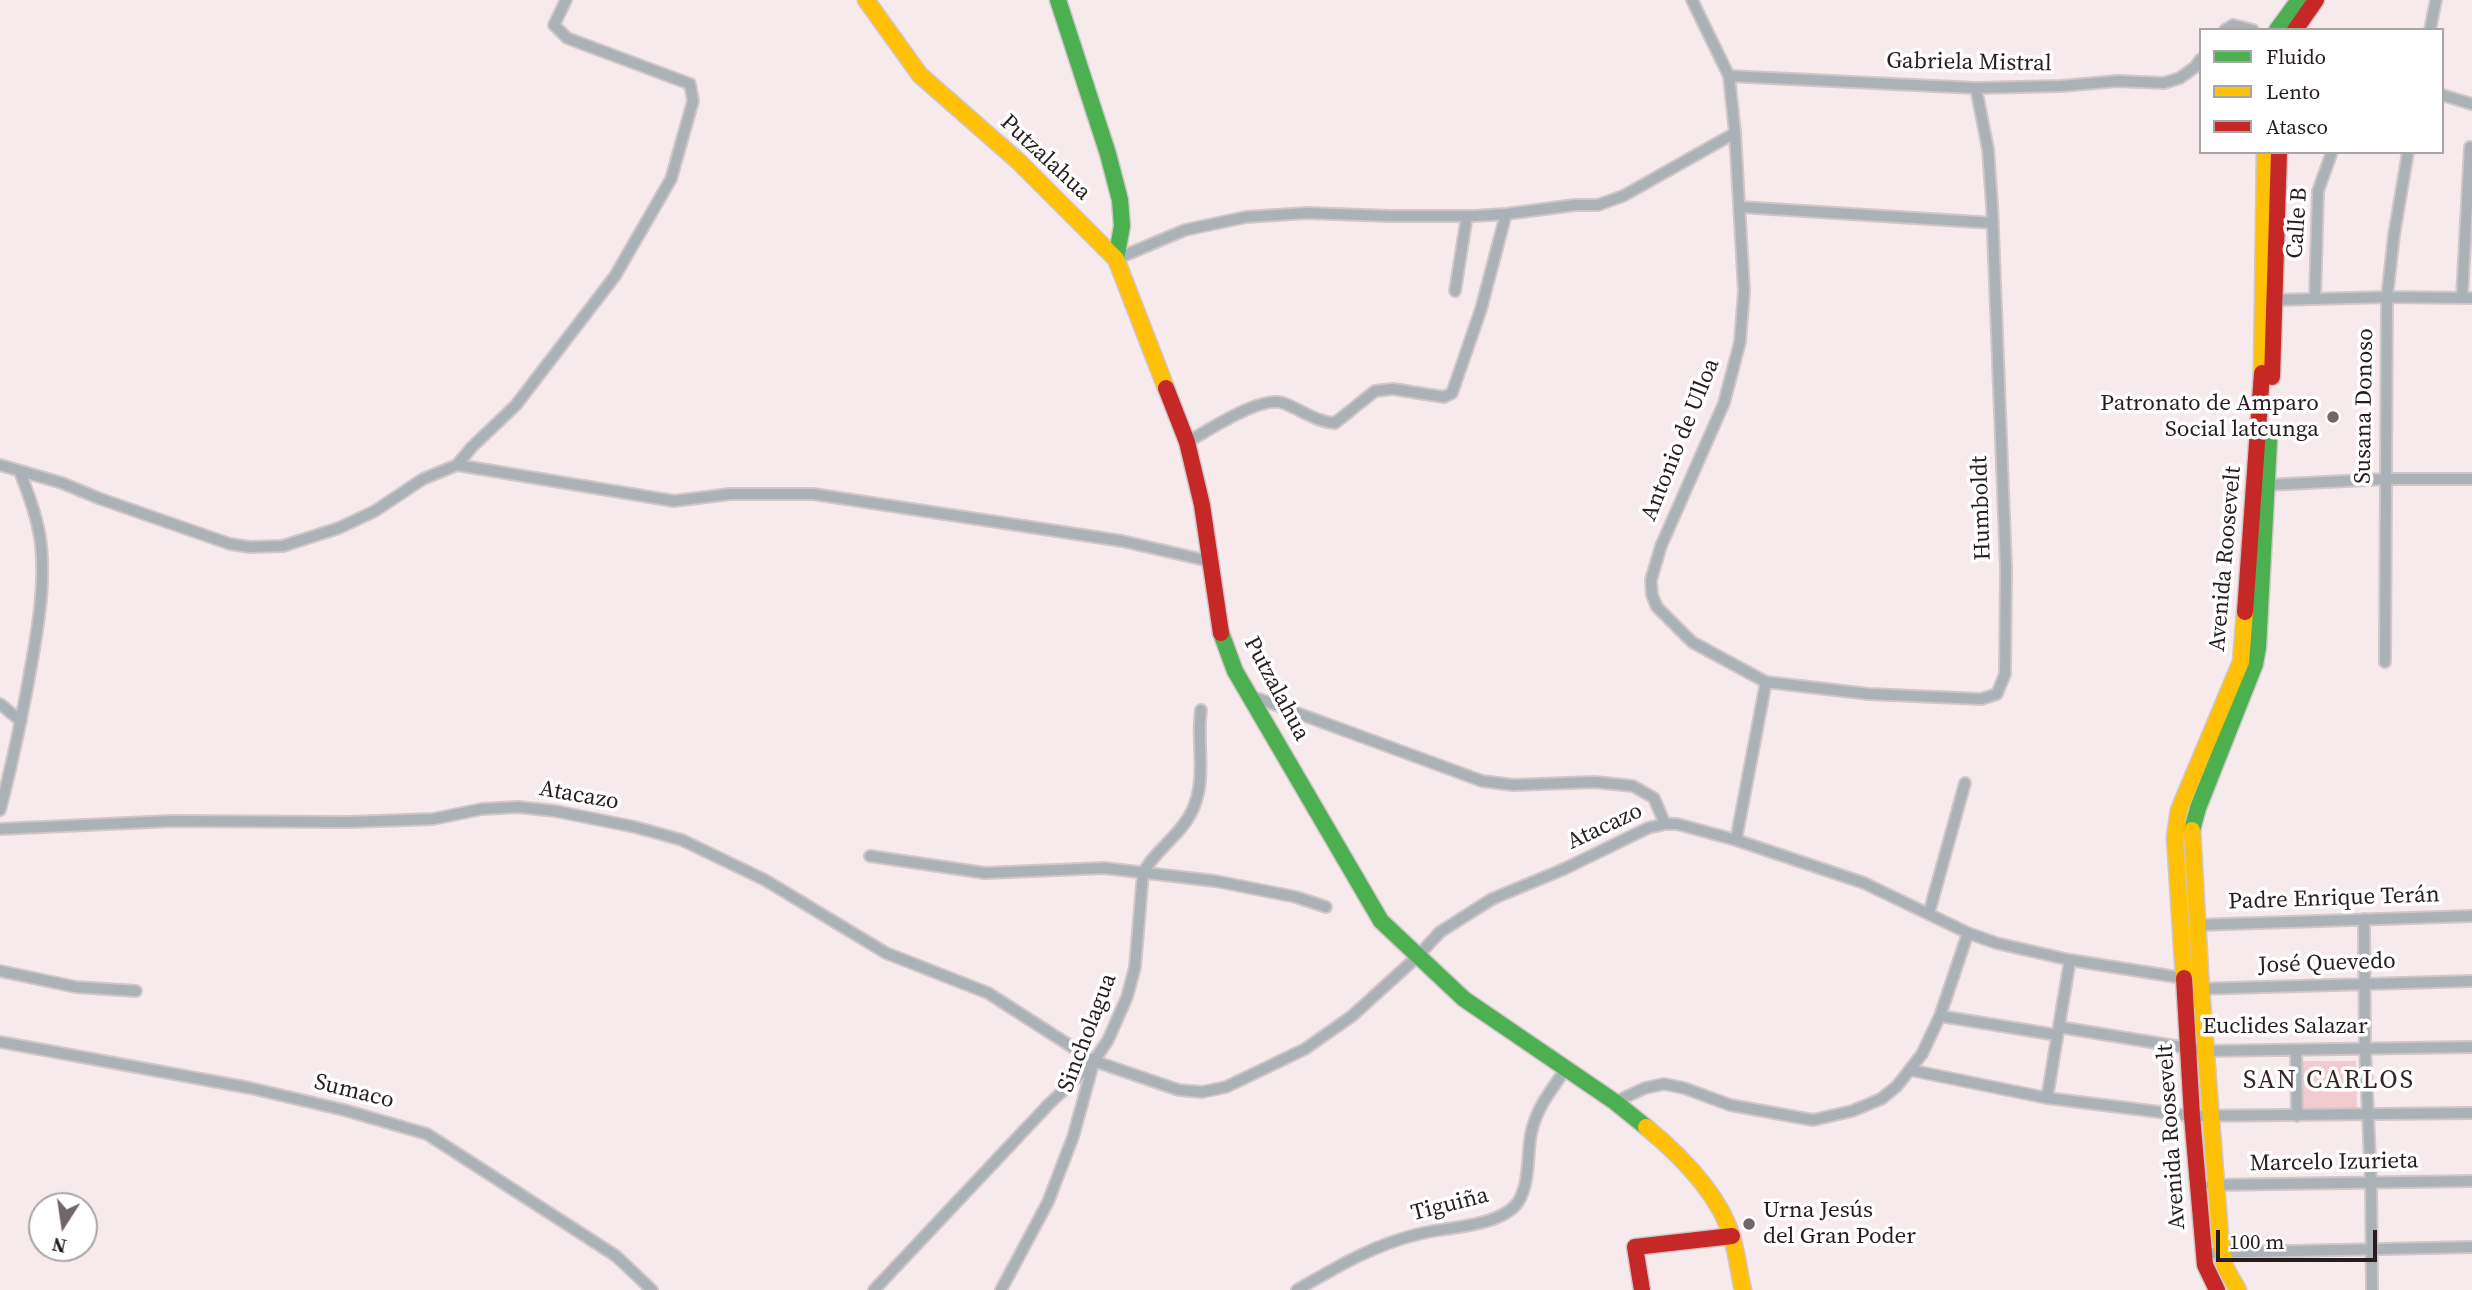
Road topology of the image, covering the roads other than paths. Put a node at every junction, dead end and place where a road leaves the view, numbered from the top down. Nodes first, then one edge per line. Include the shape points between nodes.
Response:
1 (566, 0) edge
2 (866, 0) edge
3 (1058, 0) edge
4 (1692, 0) edge
5 (2299, 0) edge
6 (2316, 0) edge
7 (2435, 0) edge
8 (2228, 28) edge
9 (2245, 28) edge
10 (2278, 28) edge
11 (2296, 28) edge
12 (2430, 28) edge
13 (2199, 62) edge
14 (1729, 76) junction
15 (1976, 88) junction
16 (2444, 96) edge
17 (2472, 104) edge
18 (1735, 133) junction
19 (2470, 147) dead end
20 (2265, 154) edge
21 (2279, 154) edge
22 (2331, 154) edge
23 (2408, 154) edge
24 (1740, 207) junction
25 (1507, 214) junction
26 (1467, 216) junction
27 (1993, 223) junction
28 (1116, 259) junction
29 (1455, 291) dead end
30 (2387, 297) junction
31 (2467, 298) edge
32 (2315, 299) junction
33 (2275, 300) junction
34 (1187, 442) junction
35 (457, 464) junction
36 (0, 465) edge
37 (20, 472) junction
38 (2385, 479) junction
39 (2472, 479) edge
40 (2267, 485) junction
41 (1209, 561) junction
42 (2385, 662) dead end
43 (1766, 682) junction
44 (26, 693) junction
45 (1251, 696) junction
46 (2, 705) edge
47 (1201, 710) dead end
48 (21, 721) junction
49 (1965, 783) dead end
50 (0, 810) edge
51 (1665, 824) junction
52 (0, 829) edge
53 (1736, 840) junction
54 (870, 856) dead end
55 (1143, 873) junction
56 (1326, 907) dead end
57 (1929, 913) junction
58 (2472, 916) edge
59 (2364, 919) junction
60 (2197, 925) junction
61 (1968, 933) junction
62 (1417, 957) junction
63 (2070, 960) junction
64 (0, 971) edge
65 (2472, 981) edge
66 (2366, 983) junction
67 (2183, 984) junction
68 (2200, 989) junction
69 (136, 991) dead end
70 (1940, 1016) junction
71 (2058, 1031) junction
72 (0, 1042) edge
73 (2365, 1047) junction
74 (2472, 1047) edge
75 (2188, 1048) junction
76 (2206, 1051) junction
77 (2296, 1051) junction
78 (1094, 1061) junction
79 (1566, 1069) junction
80 (1910, 1070) junction
81 (2048, 1098) junction
82 (1615, 1102) junction
83 (2472, 1113) edge
84 (2368, 1115) junction
85 (2192, 1116) junction
86 (2211, 1116) junction
87 (2297, 1116) junction
88 (2198, 1181) junction
89 (2472, 1181) edge
90 (2371, 1183) junction
91 (2217, 1186) junction
92 (1732, 1236) junction
93 (2472, 1247) edge
94 (2373, 1249) junction
95 (2204, 1253) junction
96 (2223, 1253) junction
97 (652, 1290) edge
98 (874, 1290) edge
99 (1001, 1290) edge
100 (1297, 1290) edge
101 (1642, 1290) edge
102 (1743, 1290) edge
103 (2217, 1290) edge
104 (2238, 1290) edge
105 (2372, 1290) edge

1 - 35 street via 554,24 567,38 690,84 693,101 671,178 615,276 516,405
2 - 28 street, Putzalahua via 919,75 1018,161
3 - 28 street via 1120,200 1122,226
4 - 14 street, Antonio de Ulloa
5 - 10 street
6 - 11 street
7 - 12 street
8 - 9 street
13 - 15 street, Gabriela Mistral via 2180,78 2164,83
14 - 15 street, Gabriela Mistral
14 - 18 street, Antonio de Ulloa
15 - 27 street, Humboldt via 1988,149
16 - 17 street
18 - 24 street, Antonio de Ulloa
18 - 25 street via 1598,205
19 - 31 street
20 - 67 street, Avenida Roosevelt via 2261,405 2242,654 2238,674 2179,810 2175,837
21 - 33 street, Avenida Roosevelt
22 - 32 street, Calle B via 2318,191
23 - 30 street, Susana Donoso
24 - 27 street
24 - 43 street, Antonio de Ulloa via 1744,291 1738,351 1724,403 1661,546 1651,580 1657,607 1692,642
25 - 26 street
25 - 34 street via 1452,393 1444,397 1393,389 1375,391 1335,423 1280,402 1267,402
26 - 28 street via 1307,213 1246,217 1185,230
26 - 29 street
27 - 43 street, Humboldt via 2006,568 2006,674 1997,694 1981,699 1869,694
28 - 34 street, Putzalahua
30 - 31 street
30 - 32 street
30 - 38 street, Susana Donoso
32 - 33 street
33 - 40 street, Avenida Roosevelt
34 - 41 street, Putzalahua
35 - 37 street via 339,528 283,546 261,547 230,544
35 - 41 street via 674,501 730,494 813,494 1122,541
36 - 37 street
37 - 44 street via 41,547 38,622
38 - 39 street
38 - 40 street
38 - 42 street, Susana Donoso
40 - 60 street, Avenida Roosevelt via 2255,664 2192,832
41 - 45 street, Putzalahua via 1219,626 1235,671
43 - 53 street
44 - 46 street
44 - 48 street
45 - 51 street via 1482,781 1633,786 1654,798
45 - 62 street, Putzalahua via 1381,921
46 - 48 street
47 - 55 street via 1201,772 1192,812
48 - 50 street
49 - 57 street
51 - 53 street, Atacazo
51 - 62 street, Atacazo via 1492,899 1440,932
52 - 78 street, Atacazo via 171,821 433,819 518,807 635,827 682,841 765,880 886,953 988,993
53 - 57 street, Atacazo via 1864,883
54 - 55 street via 985,873 1104,868
55 - 56 street via 1215,881
55 - 78 street, Sincholagua via 1135,967 1127,997
57 - 61 street, Atacazo
58 - 59 street, Padre Enrique Terán
59 - 60 street, Padre Enrique Terán
59 - 66 street
60 - 68 street, Avenida Roosevelt
61 - 63 street, Atacazo
61 - 70 street
62 - 78 street, Atacazo via 1352,1016 1305,1049 1226,1087 1180,1090
62 - 79 street, Putzalahua via 1464,999
63 - 67 street, Atacazo
63 - 71 street
64 - 69 street via 76,987
65 - 66 street, José Quevedo
66 - 68 street, José Quevedo
66 - 73 street
67 - 68 street, José Quevedo
67 - 75 street, Avenida Roosevelt
68 - 76 street, Avenida Roosevelt
70 - 71 street, Euclides Salazar
70 - 80 street via 1923,1054
71 - 75 street, Euclides Salazar
71 - 81 street
72 - 97 street, Sumaco via 250,1088 427,1134 616,1256
73 - 74 street, Euclides Salazar
73 - 77 street, Euclides Salazar
73 - 84 street
75 - 76 street, Euclides Salazar
75 - 85 street, Avenida Roosevelt
76 - 77 street, Euclides Salazar
76 - 86 street, Avenida Roosevelt
77 - 87 street
78 - 98 street
78 - 99 street, Sincholagua via 1073,1137 1048,1202
79 - 82 street, Putzalahua
79 - 100 street, Tiguiña via 1537,1114 1518,1202 1491,1220 1391,1242 1346,1261
80 - 81 street
80 - 82 street via 1881,1099 1813,1120 1730,1105 1664,1084
81 - 85 street
82 - 92 street, Putzalahua via 1668,1145 1716,1201
83 - 84 street
84 - 87 street
84 - 90 street
85 - 86 street
85 - 88 street, Avenida Roosevelt
86 - 87 street
86 - 91 street, Avenida Roosevelt
88 - 91 street, Marcelo Izurieta
88 - 95 street, Avenida Roosevelt
89 - 90 street, Marcelo Izurieta
90 - 91 street, Marcelo Izurieta
90 - 94 street
91 - 96 street, Avenida Roosevelt
92 - 101 street via 1635,1247
92 - 102 street, Putzalahua
93 - 94 street
94 - 96 street
94 - 105 street
95 - 96 street
95 - 103 street, Avenida Roosevelt
96 - 104 street, Avenida Roosevelt

